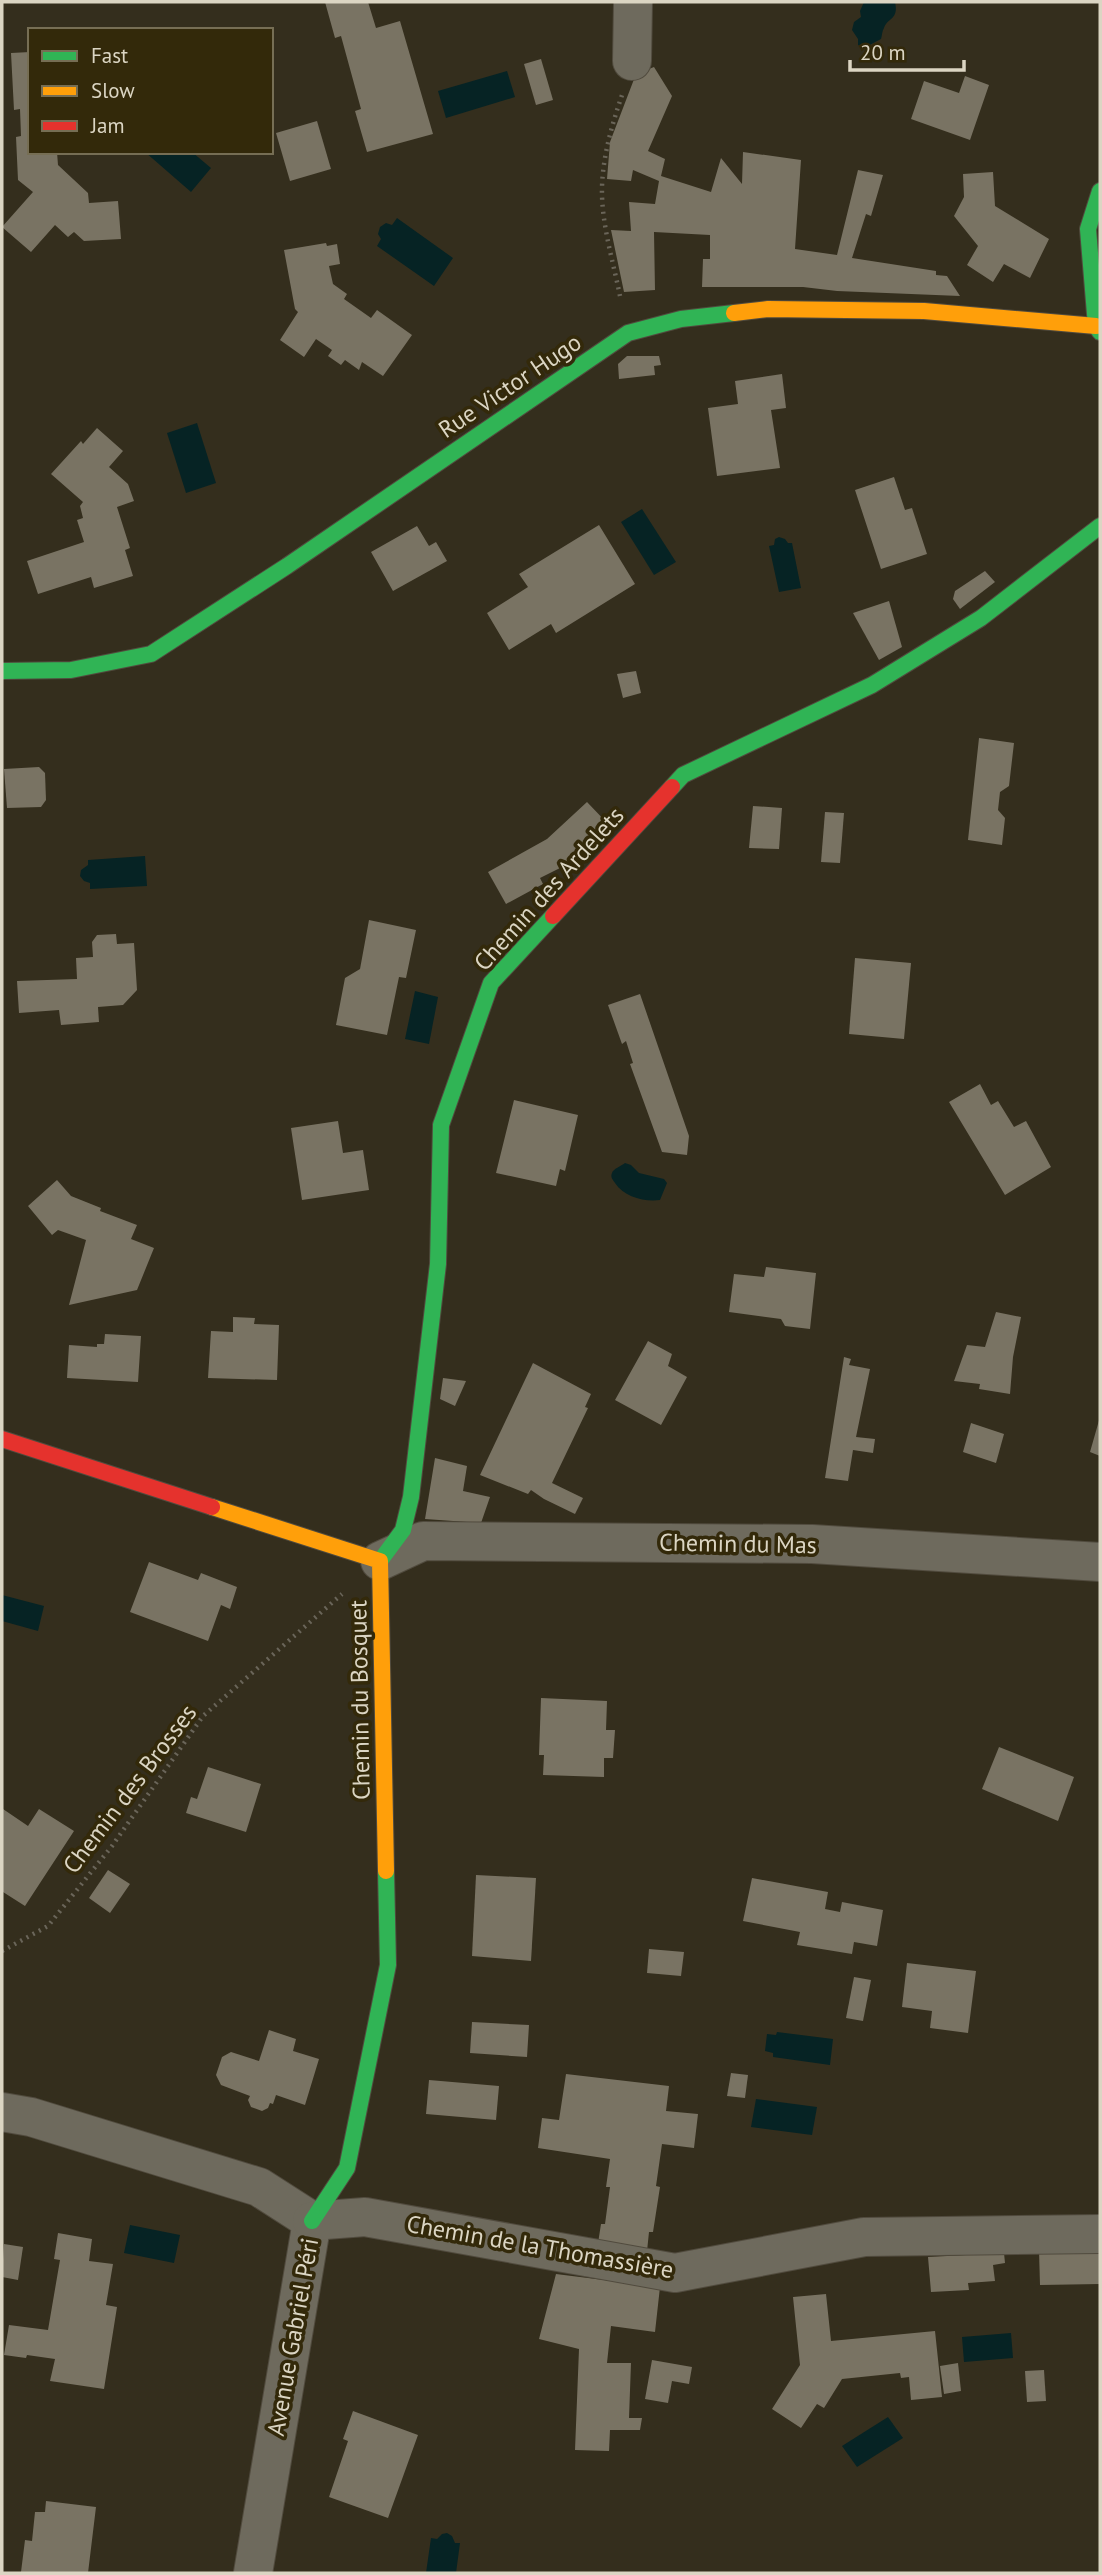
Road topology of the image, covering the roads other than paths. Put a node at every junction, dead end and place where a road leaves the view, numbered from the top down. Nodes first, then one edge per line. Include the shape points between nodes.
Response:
1 (633, 2) edge
2 (632, 61) road end
3 (1100, 191) edge
4 (1098, 329) edge
5 (1100, 526) edge
6 (2, 671) edge
7 (2, 1438) edge
8 (380, 1561) junction
9 (1100, 1562) edge
10 (2, 2112) edge
11 (312, 2221) junction
12 (1100, 2234) edge
13 (253, 2573) edge

1 - 2 street
3 - 4 street via 1088,229
4 - 6 street, Rue Victor Hugo via 924,311 768,309 681,319 628,333 287,566 151,653 71,670
5 - 8 street, Chemin des Ardelets via 981,618 872,685 683,775 491,983 441,1125 438,1264 411,1497 403,1530
7 - 8 street
8 - 9 street, Chemin du Mas via 423,1541 437,1541 812,1544
8 - 11 street, Chemin du Bosquet via 388,1965 347,2168
10 - 11 street, Avenue Gabriel Péri via 259,2187
11 - 12 street, Chemin de la Thomassière via 365,2217 675,2273 864,2237
11 - 13 street, Avenue Gabriel Péri

